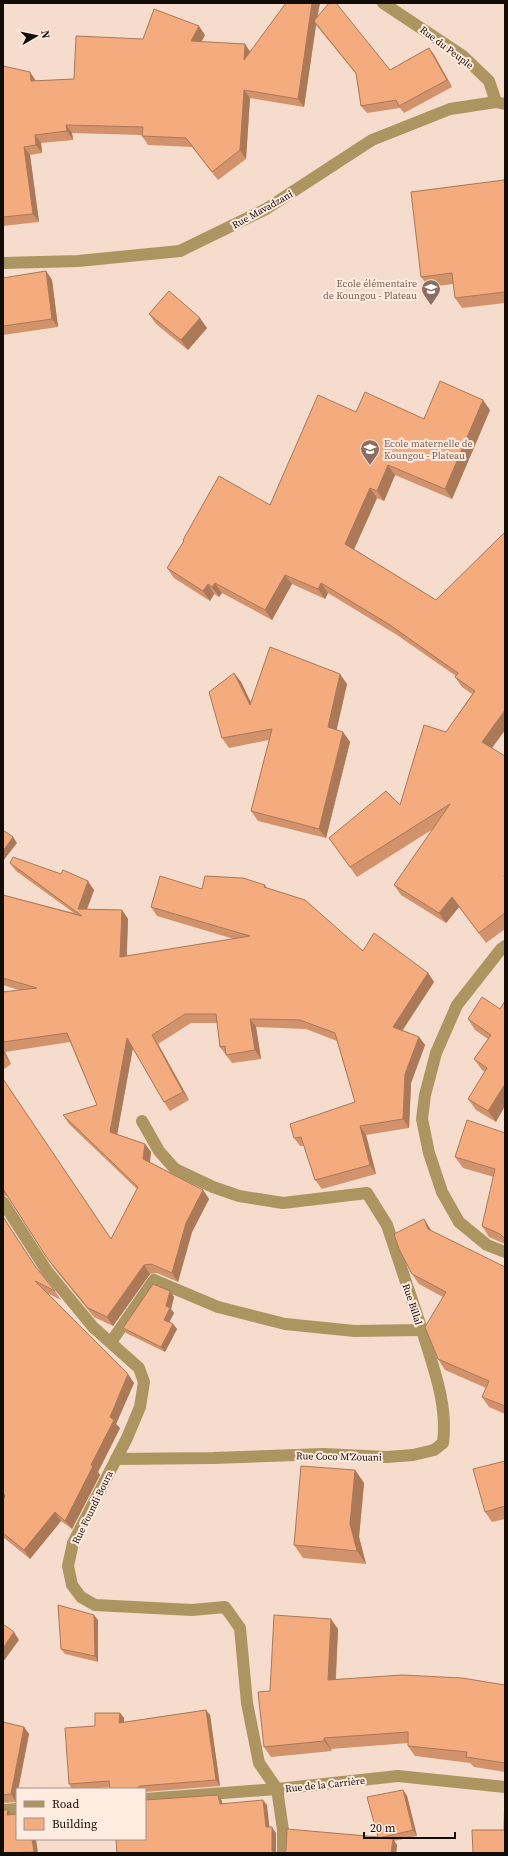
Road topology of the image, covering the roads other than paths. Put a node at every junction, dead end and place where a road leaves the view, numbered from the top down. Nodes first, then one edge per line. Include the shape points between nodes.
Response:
1 (383, 3) edge
2 (500, 103) edge
3 (3, 263) edge
4 (505, 946) edge
5 (142, 1121) dead end
6 (3, 1202) edge
7 (505, 1252) edge
8 (422, 1330) junction
9 (111, 1342) junction
10 (116, 1459) junction
11 (505, 1787) edge
12 (277, 1789) junction
13 (146, 1799) edge
14 (16, 1809) edge
15 (3, 1810) edge
16 (283, 1853) edge

1 - 2 street, Rue du Peuple via 463,56 489,81
2 - 3 street, Rue Mavadzani via 450,109 372,140 266,209 180,251 78,261
4 - 7 street via 457,1005 436,1053 425,1095 422,1119 429,1153 442,1192 459,1222 487,1245
5 - 8 street, Rue Billal via 159,1151 175,1169 239,1196 283,1203 367,1193 387,1225
6 - 9 street, Rue Foundi Boura via 47,1271 94,1327
8 - 9 street, Rue Billal via 355,1331 285,1324 218,1307 154,1280
8 - 10 street, Rue Coco M'Zouani via 442,1401 445,1425 443,1443 434,1450 387,1457 323,1454
9 - 10 street, Rue Foundi Boura via 139,1368 144,1382 140,1407
10 - 12 street, Rue Foundi Boura via 73,1543 68,1566 72,1585 81,1597 95,1605 192,1610 225,1607 240,1628 247,1703 259,1763
11 - 12 street, Rue de la Carrière via 398,1776
12 - 13 street, Rue de la Carrière
12 - 16 street via 283,1830
14 - 15 street

